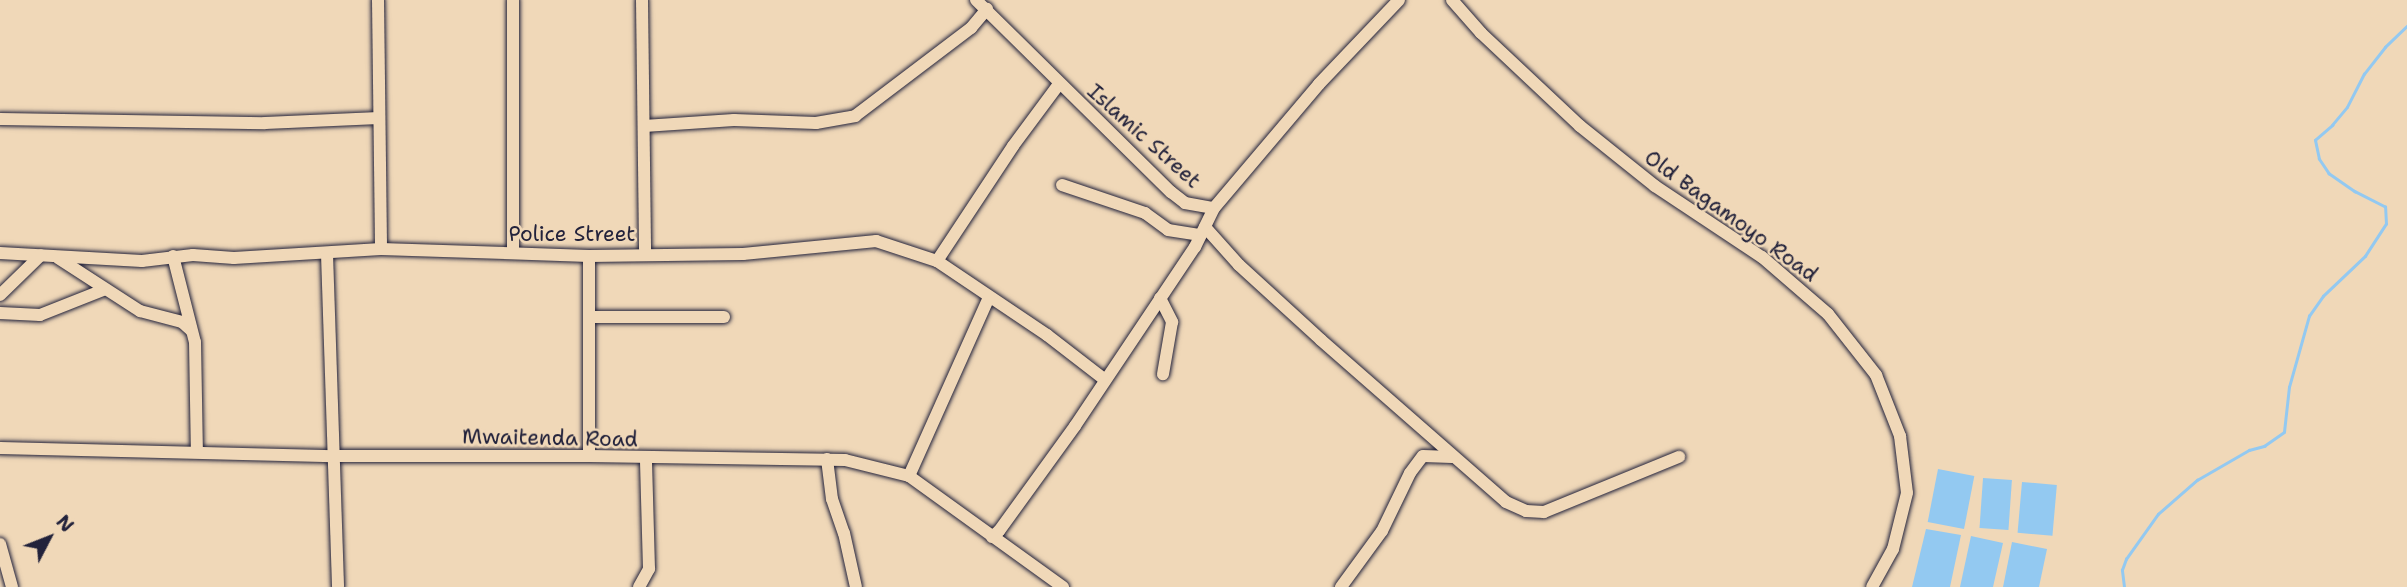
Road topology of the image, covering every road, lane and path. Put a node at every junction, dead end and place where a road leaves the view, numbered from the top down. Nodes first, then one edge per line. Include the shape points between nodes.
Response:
1 (378, 0) edge
2 (513, 0) edge
3 (642, 0) edge
4 (976, 0) edge
5 (1399, 0) edge
6 (1452, 0) edge
7 (987, 9) junction
8 (1059, 84) junction
9 (379, 118) junction
10 (0, 119) edge
11 (644, 126) junction
12 (1062, 185) dead end
13 (1214, 208) junction
14 (1203, 231) junction
15 (381, 250) junction
16 (0, 253) edge
17 (513, 253) junction
18 (645, 253) junction
19 (327, 254) junction
20 (41, 255) junction
21 (173, 256) junction
22 (589, 256) junction
23 (57, 257) junction
24 (937, 261) junction
25 (103, 290) junction
26 (0, 295) edge
27 (989, 297) junction
28 (1160, 298) junction
29 (0, 313) edge
30 (590, 317) junction
31 (724, 317) dead end
32 (191, 330) junction
33 (1163, 374) dead end
34 (1104, 379) junction
35 (0, 448) edge
36 (197, 452) junction
37 (334, 456) junction
38 (589, 456) junction
39 (1679, 457) dead end
40 (1454, 458) junction
41 (646, 459) junction
42 (827, 459) junction
43 (909, 477) junction
44 (992, 537) junction
45 (0, 544) edge
46 (12, 587) edge
47 (338, 587) edge
48 (639, 587) edge
49 (856, 587) edge
50 (1063, 587) edge
51 (1341, 587) edge
52 (1872, 587) edge

1 - 9 street
2 - 17 street
3 - 11 street
4 - 7 street, Islamic Street
5 - 13 street, Islamic Street
6 - 52 street, Old Bagamoyo Road via 1500,53 1580,126 1656,186 1762,257 1828,314 1876,375 1900,436 1907,493 1893,549
7 - 8 street, Islamic Street
7 - 11 street via 971,28 855,116 817,123 734,120
8 - 13 street, Islamic Street via 1171,192 1185,202
8 - 24 street
9 - 10 street via 240,123
9 - 15 street
11 - 18 street
12 - 14 street via 1145,214 1168,230
13 - 14 street
14 - 28 street
14 - 40 street
15 - 17 street, Police Street
15 - 19 street, Police Street
16 - 20 street, Police Street
17 - 22 street, Police Street
18 - 22 street, Police Street
18 - 24 street, Police Street via 743,254 876,241
19 - 21 street, Police Street
19 - 37 street
20 - 23 street, Police Street
20 - 26 street
21 - 23 street, Police Street via 142,261
21 - 32 street
22 - 30 street
23 - 25 street
24 - 27 street, Police Street
25 - 29 street via 40,315
25 - 32 street via 152,316 182,322
27 - 34 street, Police Street
27 - 43 street
28 - 33 street via 1172,322
28 - 34 street
30 - 31 street
30 - 38 street
32 - 36 street
34 - 44 street via 1056,454
35 - 36 street, Mwaitenda Road
36 - 37 street, Mwaitenda Road
37 - 38 street, Mwaitenda Road
37 - 47 street
38 - 41 street, Mwaitenda Road
39 - 40 street via 1544,512 1526,511 1506,502
40 - 51 street via 1423,456 1382,531
41 - 42 street, Mwaitenda Road
41 - 48 street via 649,569
42 - 43 street, Mwaitenda Road
42 - 49 street via 832,499
43 - 44 street, Mwaitenda Road
44 - 50 street, Mwaitenda Road
45 - 46 street

